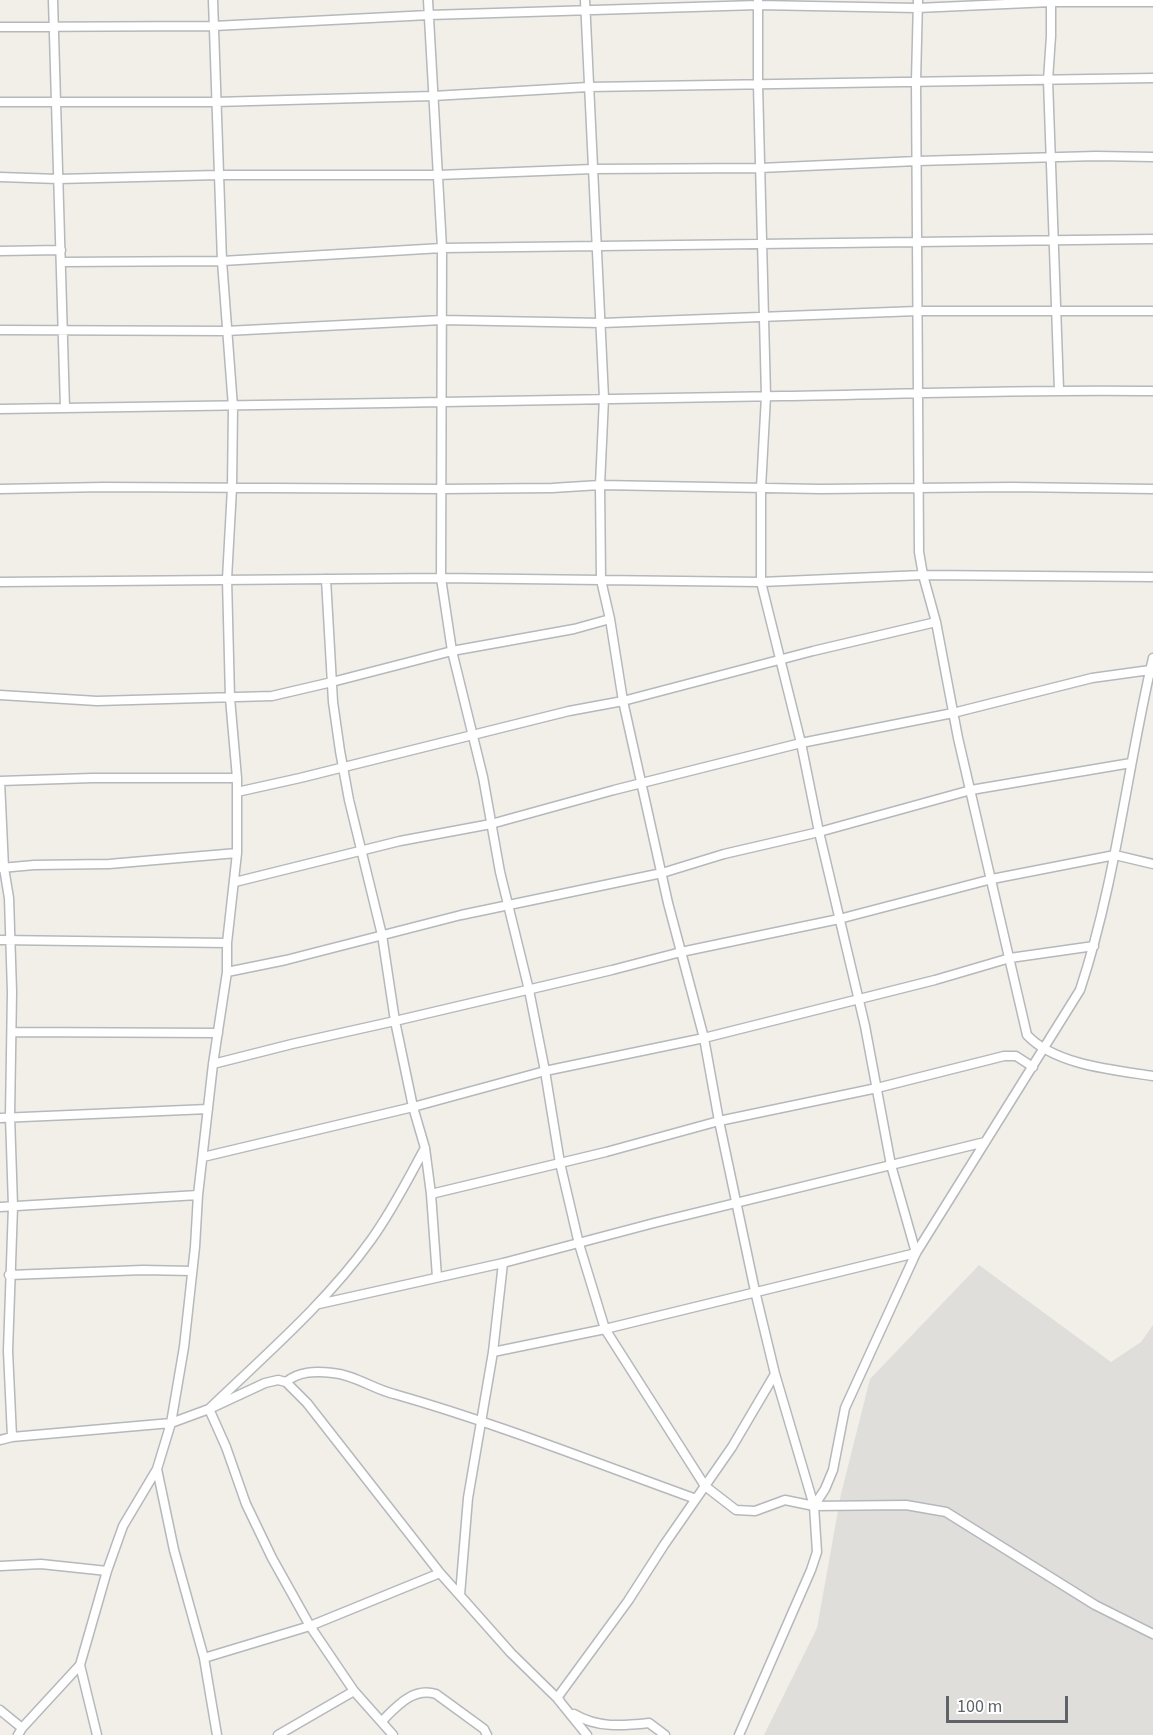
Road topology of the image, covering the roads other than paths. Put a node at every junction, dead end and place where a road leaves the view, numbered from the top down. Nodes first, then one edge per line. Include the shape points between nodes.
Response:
1 (53, 0) edge
2 (213, 0) edge
3 (428, 0) edge
4 (1051, 1) edge
5 (1153, 2) edge
6 (758, 3) edge
7 (917, 4) edge
8 (585, 5) edge
9 (429, 15) junction
10 (54, 26) junction
11 (214, 26) junction
12 (0, 27) edge
13 (1153, 78) edge
14 (1048, 80) junction
15 (916, 81) junction
16 (758, 85) junction
17 (588, 87) junction
18 (434, 96) junction
19 (0, 102) edge
20 (55, 102) junction
21 (215, 102) junction
22 (1153, 157) edge
23 (1052, 158) junction
24 (917, 161) junction
25 (760, 168) junction
26 (593, 169) junction
27 (218, 175) junction
28 (438, 175) junction
29 (0, 177) edge
30 (58, 179) junction
31 (1053, 239) junction
32 (1153, 239) edge
33 (918, 242) junction
34 (762, 243) junction
35 (598, 247) junction
36 (442, 248) junction
37 (61, 250) junction
38 (0, 251) edge
39 (222, 261) junction
40 (62, 262) junction
41 (1055, 311) junction
42 (1153, 311) edge
43 (917, 312) junction
44 (765, 318) junction
45 (442, 320) junction
46 (602, 323) junction
47 (0, 330) edge
48 (62, 331) junction
49 (226, 331) junction
50 (1059, 390) junction
51 (1153, 391) edge
52 (918, 394) junction
53 (766, 396) junction
54 (604, 398) junction
55 (441, 400) junction
56 (233, 407) junction
57 (65, 408) junction
58 (0, 409) edge
59 (600, 485) junction
60 (232, 488) junction
61 (761, 488) junction
62 (919, 488) junction
63 (0, 489) edge
64 (442, 489) junction
65 (1153, 489) edge
66 (923, 574) junction
67 (1153, 577) edge
68 (441, 578) junction
69 (227, 579) junction
70 (326, 579) junction
71 (601, 580) junction
72 (0, 582) edge
73 (761, 582) junction
74 (610, 619) junction
75 (936, 622) junction
76 (452, 651) junction
77 (1153, 657) edge
78 (781, 660) junction
79 (1151, 672) edge
80 (332, 682) junction
81 (0, 695) edge
82 (230, 698) junction
83 (623, 701) junction
84 (953, 712) junction
85 (473, 735) junction
86 (801, 743) junction
87 (1131, 763) junction
88 (342, 767) junction
89 (237, 778) junction
90 (0, 781) edge
91 (642, 784) junction
92 (971, 790) junction
93 (237, 792) junction
94 (491, 824) junction
95 (819, 832) junction
96 (361, 851) junction
97 (237, 853) junction
98 (1115, 855) junction
99 (1153, 864) edge
100 (2, 868) edge
101 (662, 873) junction
102 (992, 879) junction
103 (235, 882) junction
104 (508, 906) junction
105 (839, 919) junction
106 (382, 935) junction
107 (0, 940) edge
108 (11, 940) junction
109 (227, 944) junction
110 (1094, 946) junction
111 (681, 952) junction
112 (1010, 958) junction
113 (227, 972) junction
114 (529, 990) junction
115 (859, 999) junction
116 (395, 1022) junction
117 (12, 1032) junction
118 (218, 1033) junction
119 (704, 1038) junction
120 (1044, 1049) junction
121 (213, 1064) junction
122 (1033, 1067) junction
123 (545, 1071) junction
124 (1153, 1076) edge
125 (877, 1088) junction
126 (413, 1107) junction
127 (208, 1109) junction
128 (10, 1116) junction
129 (0, 1118) edge
130 (719, 1121) junction
131 (985, 1142) junction
132 (425, 1148) junction
133 (203, 1157) junction
134 (560, 1163) junction
135 (891, 1165) junction
136 (431, 1194) junction
137 (198, 1195) junction
138 (738, 1204) junction
139 (13, 1206) junction
140 (0, 1207) edge
141 (579, 1244) junction
142 (916, 1253) junction
143 (503, 1263) junction
144 (192, 1271) junction
145 (9, 1275) junction
146 (437, 1277) junction
147 (755, 1291) junction
148 (319, 1304) junction
149 (605, 1329) junction
150 (492, 1352) junction
151 (775, 1374) junction
152 (286, 1382) junction
153 (209, 1409) junction
154 (480, 1421) junction
155 (171, 1423) junction
156 (12, 1437) junction
157 (0, 1440) edge
158 (158, 1469) junction
159 (705, 1486) junction
160 (696, 1499) junction
161 (814, 1506) junction
162 (0, 1566) edge
163 (107, 1571) junction
164 (440, 1573) junction
165 (460, 1595) junction
166 (310, 1626) junction
167 (1153, 1634) edge
168 (204, 1658) junction
169 (80, 1665) junction
170 (354, 1690) junction
171 (557, 1698) junction
172 (0, 1710) edge
173 (382, 1721) junction
174 (20, 1731) edge
175 (97, 1735) edge
176 (217, 1735) edge
177 (278, 1735) edge
178 (393, 1735) edge
179 (487, 1735) edge
180 (587, 1735) edge
181 (665, 1735) edge
182 (739, 1735) edge

1 - 10 street
2 - 11 street
3 - 9 street
4 - 5 street
4 - 7 street
4 - 14 street
6 - 7 street
6 - 8 street
6 - 16 street
7 - 15 street
8 - 9 street
8 - 17 street
9 - 11 street
9 - 18 street
10 - 11 street
10 - 12 street
10 - 20 street
11 - 21 street
13 - 14 street
14 - 15 street
14 - 23 street
15 - 16 street
15 - 24 street
16 - 17 street
16 - 25 street
17 - 18 street
17 - 26 street
18 - 21 street
18 - 28 street
19 - 20 street
20 - 21 street
20 - 30 street
21 - 27 street
22 - 23 street
23 - 24 street
23 - 31 street
24 - 25 street
24 - 33 street
25 - 26 street
25 - 34 street
26 - 28 street
26 - 35 street
27 - 28 street
27 - 30 street
27 - 39 street
28 - 36 street
29 - 30 street
30 - 37 street
31 - 32 street
31 - 33 street
31 - 41 street
33 - 34 street
33 - 43 street
34 - 35 street
34 - 44 street
35 - 36 street
35 - 46 street
36 - 39 street
36 - 45 street
37 - 38 street
37 - 40 street
39 - 40 street
39 - 49 street
40 - 48 street
41 - 42 street
41 - 43 street
41 - 50 street
43 - 44 street
43 - 52 street
44 - 46 street
44 - 53 street
45 - 46 street
45 - 49 street
45 - 55 street
46 - 54 street
47 - 48 street
48 - 49 street
48 - 57 street
49 - 56 street
50 - 51 street
50 - 52 street
52 - 53 street
52 - 62 street
53 - 54 street
53 - 61 street
54 - 55 street
54 - 59 street
55 - 56 street
55 - 64 street
56 - 57 street
56 - 60 street
57 - 58 street
59 - 61 street
59 - 64 street
59 - 71 street
60 - 63 street
60 - 64 street
60 - 69 street
61 - 62 street
61 - 73 street
62 - 65 street
62 - 66 street
64 - 68 street
66 - 67 street
66 - 73 street
66 - 75 street
68 - 70 street
68 - 71 street
68 - 76 street
69 - 70 street
69 - 72 street
69 - 82 street
70 - 80 street
71 - 73 street
71 - 74 street
73 - 78 street
74 - 76 street
74 - 83 street
75 - 78 street
75 - 84 street
76 - 80 street
76 - 85 street
77 - 79 street
78 - 83 street
78 - 86 street
79 - 84 street via 1073,682
79 - 87 street
80 - 82 street via 272,696
80 - 88 street
81 - 82 street via 97,701
82 - 89 street
83 - 85 street
83 - 91 street
84 - 86 street
84 - 92 street
85 - 88 street
85 - 94 street
86 - 91 street
86 - 95 street
87 - 92 street
87 - 98 street
88 - 93 street
88 - 96 street
89 - 90 street
89 - 93 street
90 - 100 street
91 - 94 street
91 - 101 street
92 - 95 street
92 - 102 street
93 - 97 street
94 - 96 street via 442,831
94 - 104 street
95 - 101 street
95 - 105 street
96 - 103 street
96 - 106 street
97 - 100 street
97 - 103 street
98 - 99 street
98 - 102 street
98 - 110 street
100 - 108 street via 9,898
101 - 104 street
101 - 111 street
102 - 105 street
102 - 112 street
103 - 109 street
104 - 106 street
104 - 114 street
105 - 111 street
105 - 115 street
106 - 113 street
106 - 116 street
107 - 108 street
108 - 109 street
108 - 117 street
109 - 113 street
110 - 112 street
110 - 120 street via 1080,990
111 - 114 street
111 - 119 street
112 - 115 street
112 - 120 street via 1024,1031
113 - 118 street
114 - 116 street
114 - 123 street
115 - 119 street
115 - 125 street
116 - 121 street
116 - 126 street
117 - 118 street
117 - 128 street
118 - 121 street
119 - 123 street
119 - 130 street
120 - 122 street
120 - 124 street via 1087,1066
121 - 127 street
122 - 125 street via 1016,1056 1004,1056
122 - 131 street
123 - 126 street
123 - 134 street
125 - 130 street
125 - 135 street
126 - 132 street
126 - 133 street
127 - 128 street
127 - 133 street
128 - 129 street
128 - 139 street
130 - 134 street
130 - 138 street
131 - 135 street
131 - 142 street
132 - 136 street
132 - 148 street via 385,1220
133 - 137 street
134 - 136 street
134 - 141 street
135 - 138 street
135 - 142 street
136 - 146 street
137 - 139 street
137 - 144 street
138 - 141 street
138 - 147 street
139 - 140 street
139 - 145 street
141 - 143 street
141 - 149 street
142 - 147 street
142 - 161 street via 845,1408 833,1470
143 - 146 street
143 - 150 street
144 - 145 street
144 - 155 street
145 - 156 street
146 - 148 street
147 - 149 street
147 - 151 street
148 - 153 street
149 - 150 street
149 - 159 street
150 - 154 street
151 - 159 street
151 - 161 street
152 - 153 street via 265,1383
152 - 154 street via 301,1373 334,1373
152 - 164 street via 307,1403
153 - 155 street
153 - 166 street via 246,1504
154 - 160 street
154 - 165 street via 468,1498
155 - 156 street
155 - 158 street
156 - 157 street
158 - 163 street via 123,1526
158 - 168 street via 174,1550
159 - 160 street
159 - 161 street via 736,1510 755,1511 785,1500
160 - 171 street
161 - 167 street via 906,1505 946,1512 1095,1605
161 - 182 street via 817,1552
162 - 163 street via 41,1564
163 - 169 street
164 - 165 street
164 - 166 street
165 - 171 street
166 - 168 street
166 - 170 street
168 - 176 street
169 - 174 street
169 - 175 street
170 - 173 street
170 - 177 street
171 - 180 street
171 - 181 street via 587,1722 621,1726 649,1723
172 - 174 street
173 - 178 street
173 - 179 street via 402,1701 429,1692 484,1729

